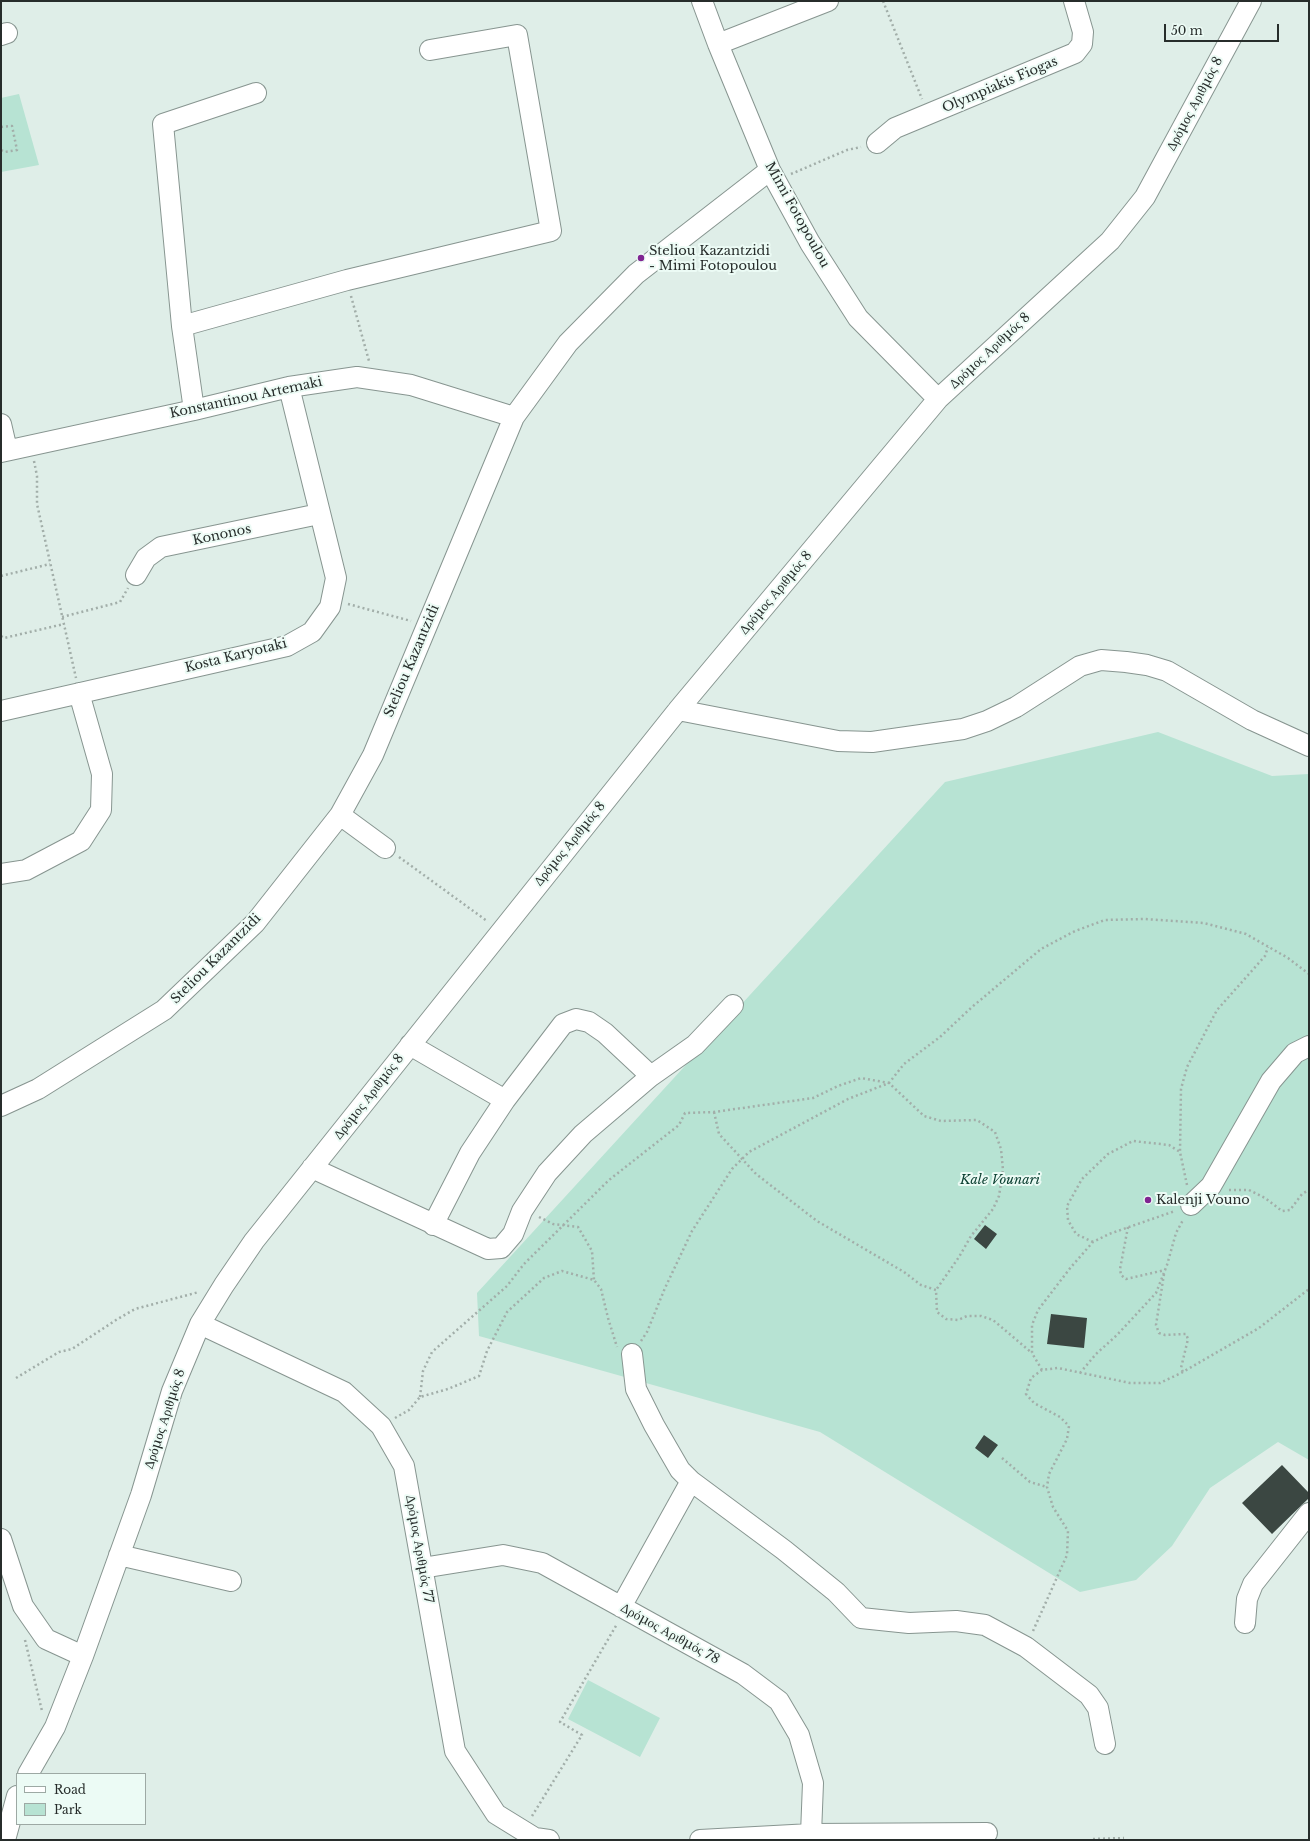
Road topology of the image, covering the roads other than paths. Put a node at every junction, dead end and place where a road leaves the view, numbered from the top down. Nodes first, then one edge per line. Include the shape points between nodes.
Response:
1 (702, 1) edge
2 (828, 1) edge
3 (1074, 1) edge
4 (1251, 1) edge
5 (718, 44) junction
6 (430, 50) dead end
7 (256, 93) dead end
8 (877, 143) road end
9 (773, 176) junction
10 (182, 326) junction
11 (289, 387) junction
12 (938, 399) junction
13 (194, 410) junction
14 (514, 417) junction
15 (1, 424) edge
16 (4, 451) edge
17 (319, 514) junction
18 (136, 575) road end
19 (79, 693) junction
20 (678, 710) junction
21 (1, 711) edge
22 (1309, 746) edge
23 (340, 815) junction
24 (385, 848) road end
25 (1, 874) edge
26 (733, 1005) dead end
27 (410, 1045) junction
28 (1309, 1046) edge
29 (651, 1076) junction
30 (504, 1100) junction
31 (1, 1106) edge
32 (312, 1168) junction
33 (1198, 1199) road end
34 (433, 1225) junction
35 (200, 1324) junction
36 (632, 1354) road end
37 (691, 1481) junction
38 (1309, 1512) edge
39 (1, 1539) edge
40 (119, 1555) junction
41 (422, 1568) junction
42 (231, 1581) dead end
43 (623, 1608) junction
44 (1245, 1623) dead end
45 (83, 1656) junction
46 (1105, 1744) dead end
47 (29, 1773) edge
48 (16, 1799) edge
49 (987, 1833) dead end
50 (811, 1834) junction
51 (4, 1840) edge
52 (549, 1840) edge
53 (700, 1840) edge

1 - 5 street, Mimi Fotopoulou
2 - 5 street
3 - 8 street, Olympiakis Fiogas via 1083,32 1082,44 1075,54 895,128
4 - 12 street, Δρόμος Αριθμός 8 via 1145,197 1110,241
5 - 9 street, Mimi Fotopoulou
6 - 10 street via 516,35 551,231 347,280
7 - 10 street via 163,124
9 - 12 street, Mimi Fotopoulou via 810,243 858,318
9 - 14 street, Steliou Kazantzidi via 636,274 568,342
10 - 13 street
11 - 13 street, Konstantinou Artemaki
11 - 14 street, Konstantinou Artemaki via 357,377 373,379 411,385
11 - 17 street, Kosta Karyotaki
12 - 20 street, Δρόμος Αριθμός 8
13 - 16 street, Konstantinou Artemaki
14 - 23 street, Steliou Kazantzidi via 373,755
15 - 16 street
17 - 18 street, Kononos via 161,547 146,558
17 - 19 street, Kosta Karyotaki via 336,578 330,607 312,632 287,646
19 - 21 street, Kosta Karyotaki
19 - 25 street via 102,774 101,810 81,840 26,870
20 - 22 street via 838,742 872,742 963,729 987,721 1016,707 1080,666 1100,660 1147,665 1167,671 1252,720
20 - 27 street, Δρόμος Αριθμός 8
23 - 24 street
23 - 31 street, Steliou Kazantzidi via 255,923 164,1010 38,1089
26 - 29 street via 695,1045
27 - 30 street
27 - 32 street, Δρόμος Αριθμός 8
28 - 33 street via 1296,1053 1271,1081 1211,1186
29 - 30 street via 605,1033 589,1022 576,1019 563,1024
29 - 34 street via 583,1134 547,1172 522,1211 513,1234 501,1248 488,1249
30 - 34 street via 470,1153
32 - 34 street
32 - 35 street, Δρόμος Αριθμός 8 via 254,1241
35 - 40 street, Δρόμος Αριθμός 8 via 172,1390 141,1495
35 - 41 street, Δρόμος Αριθμός 77 via 344,1392 381,1426 404,1466
36 - 37 street via 636,1389 680,1470
37 - 43 street
37 - 46 street via 836,1592 860,1618 909,1623 956,1621 986,1625 1026,1647 1089,1695 1098,1708
38 - 44 street via 1253,1584 1247,1599
39 - 45 street via 23,1606 46,1639
40 - 42 street
40 - 45 street, Δρόμος Αριθμός 8
41 - 43 street, Δρόμος Αριθμός 78 via 503,1555 542,1563
41 - 52 street, Δρόμος Αριθμός 77 via 455,1750 496,1814 535,1838
43 - 50 street, Δρόμος Αριθμός 78 via 743,1674 779,1701 799,1735 813,1783
45 - 47 street, Δρόμος Αριθμός 8 via 55,1727
48 - 51 street
49 - 50 street
50 - 53 street

